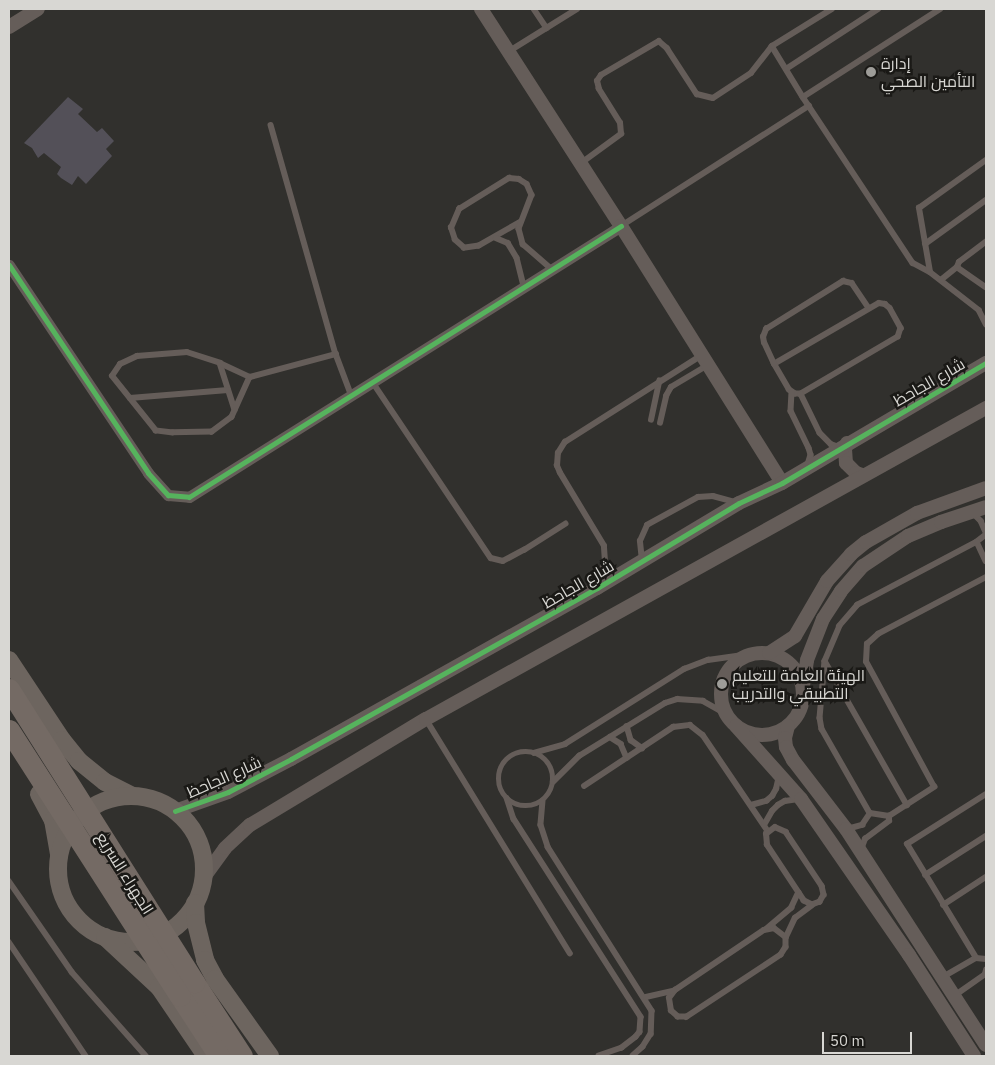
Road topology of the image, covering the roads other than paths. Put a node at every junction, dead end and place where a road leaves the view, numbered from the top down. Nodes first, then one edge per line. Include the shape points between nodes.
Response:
1 (38, 9) edge
2 (481, 9) edge
3 (534, 9) edge
4 (577, 9) edge
5 (832, 9) edge
6 (878, 9) edge
7 (940, 9) edge
8 (9, 27) edge
9 (547, 28) junction
10 (772, 46) junction
11 (508, 52) junction
12 (786, 69) junction
13 (803, 97) junction
14 (809, 106) junction
15 (272, 125) dead end
16 (986, 160) edge
17 (580, 164) junction
18 (986, 200) edge
19 (521, 222) junction
20 (621, 226) junction
21 (496, 238) junction
22 (986, 242) edge
23 (925, 244) junction
24 (9, 265) edge
25 (957, 267) junction
26 (552, 269) junction
27 (930, 272) junction
28 (941, 280) junction
29 (524, 286) junction
30 (986, 287) edge
31 (870, 308) junction
32 (986, 324) edge
33 (336, 354) junction
34 (705, 360) junction
35 (220, 363) junction
36 (774, 364) junction
37 (986, 364) edge
38 (250, 377) junction
39 (372, 381) junction
40 (659, 381) junction
41 (228, 390) junction
42 (792, 392) junction
43 (351, 394) junction
44 (801, 394) junction
45 (130, 398) junction
46 (986, 408) edge
47 (235, 410) junction
48 (651, 420) dead end
49 (660, 424) dead end
50 (844, 445) junction
51 (808, 467) junction
52 (862, 475) junction
53 (782, 483) junction
54 (986, 488) edge
55 (739, 503) junction
56 (986, 507) edge
57 (972, 512) junction
58 (565, 524) dead end
59 (986, 534) edge
60 (977, 542) junction
61 (642, 561) junction
62 (986, 561) edge
63 (986, 577) edge
64 (596, 588) junction
65 (769, 653) junction
66 (745, 655) junction
67 (9, 660) edge
68 (825, 661) junction
69 (803, 686) junction
70 (9, 690) edge
71 (725, 713) junction
72 (426, 719) junction
73 (627, 726) junction
74 (736, 726) junction
75 (788, 726) junction
76 (9, 730) edge
77 (610, 737) junction
78 (9, 747) edge
79 (642, 748) junction
80 (534, 753) junction
81 (627, 758) junction
82 (779, 774) junction
83 (553, 782) junction
84 (584, 786) dead end
85 (986, 794) edge
86 (134, 796) junction
87 (507, 798) junction
88 (801, 800) junction
89 (543, 801) junction
90 (751, 805) junction
91 (907, 805) junction
92 (175, 811) junction
93 (870, 813) junction
94 (889, 816) junction
95 (764, 825) junction
96 (846, 829) junction
97 (768, 831) junction
98 (986, 836) edge
99 (861, 852) junction
100 (59, 856) junction
101 (926, 876) junction
102 (986, 877) edge
103 (202, 880) junction
104 (9, 881) edge
105 (798, 892) junction
106 (194, 903) junction
107 (812, 904) junction
108 (943, 905) junction
109 (764, 930) junction
110 (104, 937) junction
111 (786, 937) junction
112 (9, 942) edge
113 (570, 953) dead end
114 (976, 958) junction
115 (986, 959) edge
116 (986, 970) edge
117 (942, 978) junction
118 (674, 990) junction
119 (954, 996) junction
120 (646, 997) junction
121 (986, 1045) edge
122 (86, 1056) edge
123 (146, 1056) edge
124 (206, 1056) edge
125 (220, 1056) edge
126 (242, 1056) edge
127 (270, 1056) edge
128 (599, 1056) edge
129 (633, 1056) edge
130 (974, 1056) edge

1 - 8 street
2 - 11 street
3 - 9 lane
4 - 9 lane
5 - 10 lane
6 - 12 lane
7 - 13 lane
9 - 11 lane
10 - 12 lane
10 - 17 lane via 751,73 713,98 698,94 659,41 601,75 597,81 599,89 620,123 621,134
11 - 17 street
12 - 13 lane
13 - 14 lane
14 - 20 lane
14 - 27 lane via 914,263
15 - 33 lane
16 - 23 lane via 919,208
17 - 20 street
18 - 23 lane
19 - 21 lane
19 - 21 lane via 532,195 527,184 518,179 509,178 459,209 451,228 455,240 464,248 479,246
19 - 26 lane via 519,229 523,244
20 - 26 street
20 - 34 street
21 - 29 lane via 508,243 517,258
22 - 25 lane via 958,262
23 - 27 lane
24 - 43 street via 148,474 168,495 189,497
25 - 28 lane
25 - 30 lane
26 - 29 street
27 - 28 lane
28 - 32 lane via 979,310
29 - 39 street
31 - 36 lane
31 - 36 lane via 852,283 840,282 764,331 763,340
31 - 44 lane via 879,303 888,305 900,325 898,336
33 - 38 lane
33 - 43 lane
34 - 40 lane
34 - 49 lane via 671,387
34 - 53 street
35 - 38 lane
35 - 41 lane
35 - 45 lane via 187,352 137,356 120,364 112,376
36 - 42 lane
37 - 50 street, شارع الجاحظ
38 - 47 lane
39 - 43 street
39 - 58 lane via 491,558 503,561
40 - 48 lane
40 - 64 lane via 565,442 558,453 560,473 604,546 605,562
41 - 45 lane
41 - 47 lane
42 - 44 lane
42 - 51 lane via 793,417 811,455
44 - 50 lane via 820,433 831,444
45 - 47 lane via 156,431 173,433 212,432 232,417
46 - 52 street
50 - 51 street, شارع الجاحظ
50 - 52 street via 846,463
51 - 53 street, شارع الجاحظ
52 - 72 street
53 - 55 street, شارع الجاحظ
54 - 65 street via 916,513 866,542 828,581 795,636
55 - 61 street, شارع الجاحظ
55 - 61 lane via 713,496 698,497 647,525 640,541
56 - 57 street
57 - 59 lane via 982,522
57 - 69 street via 908,536 877,555 852,578 831,605 816,635 807,660
59 - 60 lane
60 - 62 lane
60 - 68 lane via 858,605 840,626
61 - 64 street, شارع الجاحظ
63 - 91 lane via 878,634 867,644 866,662 934,786
64 - 92 street, شارع الجاحظ via 291,759 228,792
65 - 66 street
65 - 69 street via 787,661 800,676
66 - 71 street via 728,670 723,680 721,702
66 - 80 lane via 708,660 684,669 565,744
67 - 86 main road via 79,761 105,782
68 - 91 lane
68 - 93 lane via 822,728
69 - 75 street via 801,708
70 - 126 highway, الجهراء السريع, bridge
71 - 73 lane via 703,701 677,699
71 - 74 street
72 - 103 street via 250,825 225,848
72 - 113 lane
73 - 77 lane
73 - 79 lane via 631,740
74 - 75 street via 762,735
74 - 82 street
75 - 96 street via 785,738 789,753 803,776
76 - 125 highway, الجهراء السريع, bridge
77 - 81 lane via 621,744
77 - 83 lane via 573,760
78 - 100 main road via 48,807
79 - 81 lane
79 - 90 lane via 679,725 695,727
80 - 83 lane via 547,761
80 - 87 lane via 512,756 501,768 500,784
81 - 84 lane
82 - 88 street
82 - 90 lane via 772,796
83 - 89 lane
85 - 101 lane via 907,844
86 - 92 main road via 156,800
86 - 100 main road via 100,802 81,816 67,834
87 - 89 lane via 528,807
87 - 128 lane via 514,820 641,1017 640,1032 636,1037 622,1048
88 - 95 lane via 778,805
88 - 130 street via 909,955
89 - 120 lane via 541,825 548,848
90 - 95 lane
91 - 94 lane
92 - 103 main road via 190,827 198,842
93 - 94 lane
93 - 96 lane via 862,825
94 - 99 lane via 889,821 866,839
95 - 97 lane
96 - 99 street
97 - 105 lane via 767,845
97 - 107 lane via 780,827 786,832 822,886 822,899
98 - 101 lane
99 - 117 street
100 - 110 main road via 58,878 65,900 81,922
101 - 108 lane
102 - 108 lane
103 - 106 main road
104 - 123 lane via 72,972
105 - 107 lane via 804,901
105 - 109 lane via 791,908
106 - 110 main road via 180,922 150,939 127,942
106 - 127 main road via 199,940 211,973
107 - 111 lane via 795,918
108 - 114 lane
109 - 111 lane via 779,930
109 - 118 lane
110 - 124 main road via 159,987
111 - 118 lane via 781,955 687,1016 678,1017 671,1011 669,998
112 - 122 lane
114 - 115 lane
114 - 117 lane
116 - 119 lane
117 - 119 street
118 - 120 lane
119 - 121 street
120 - 129 lane via 652,1011 653,1026 648,1041

